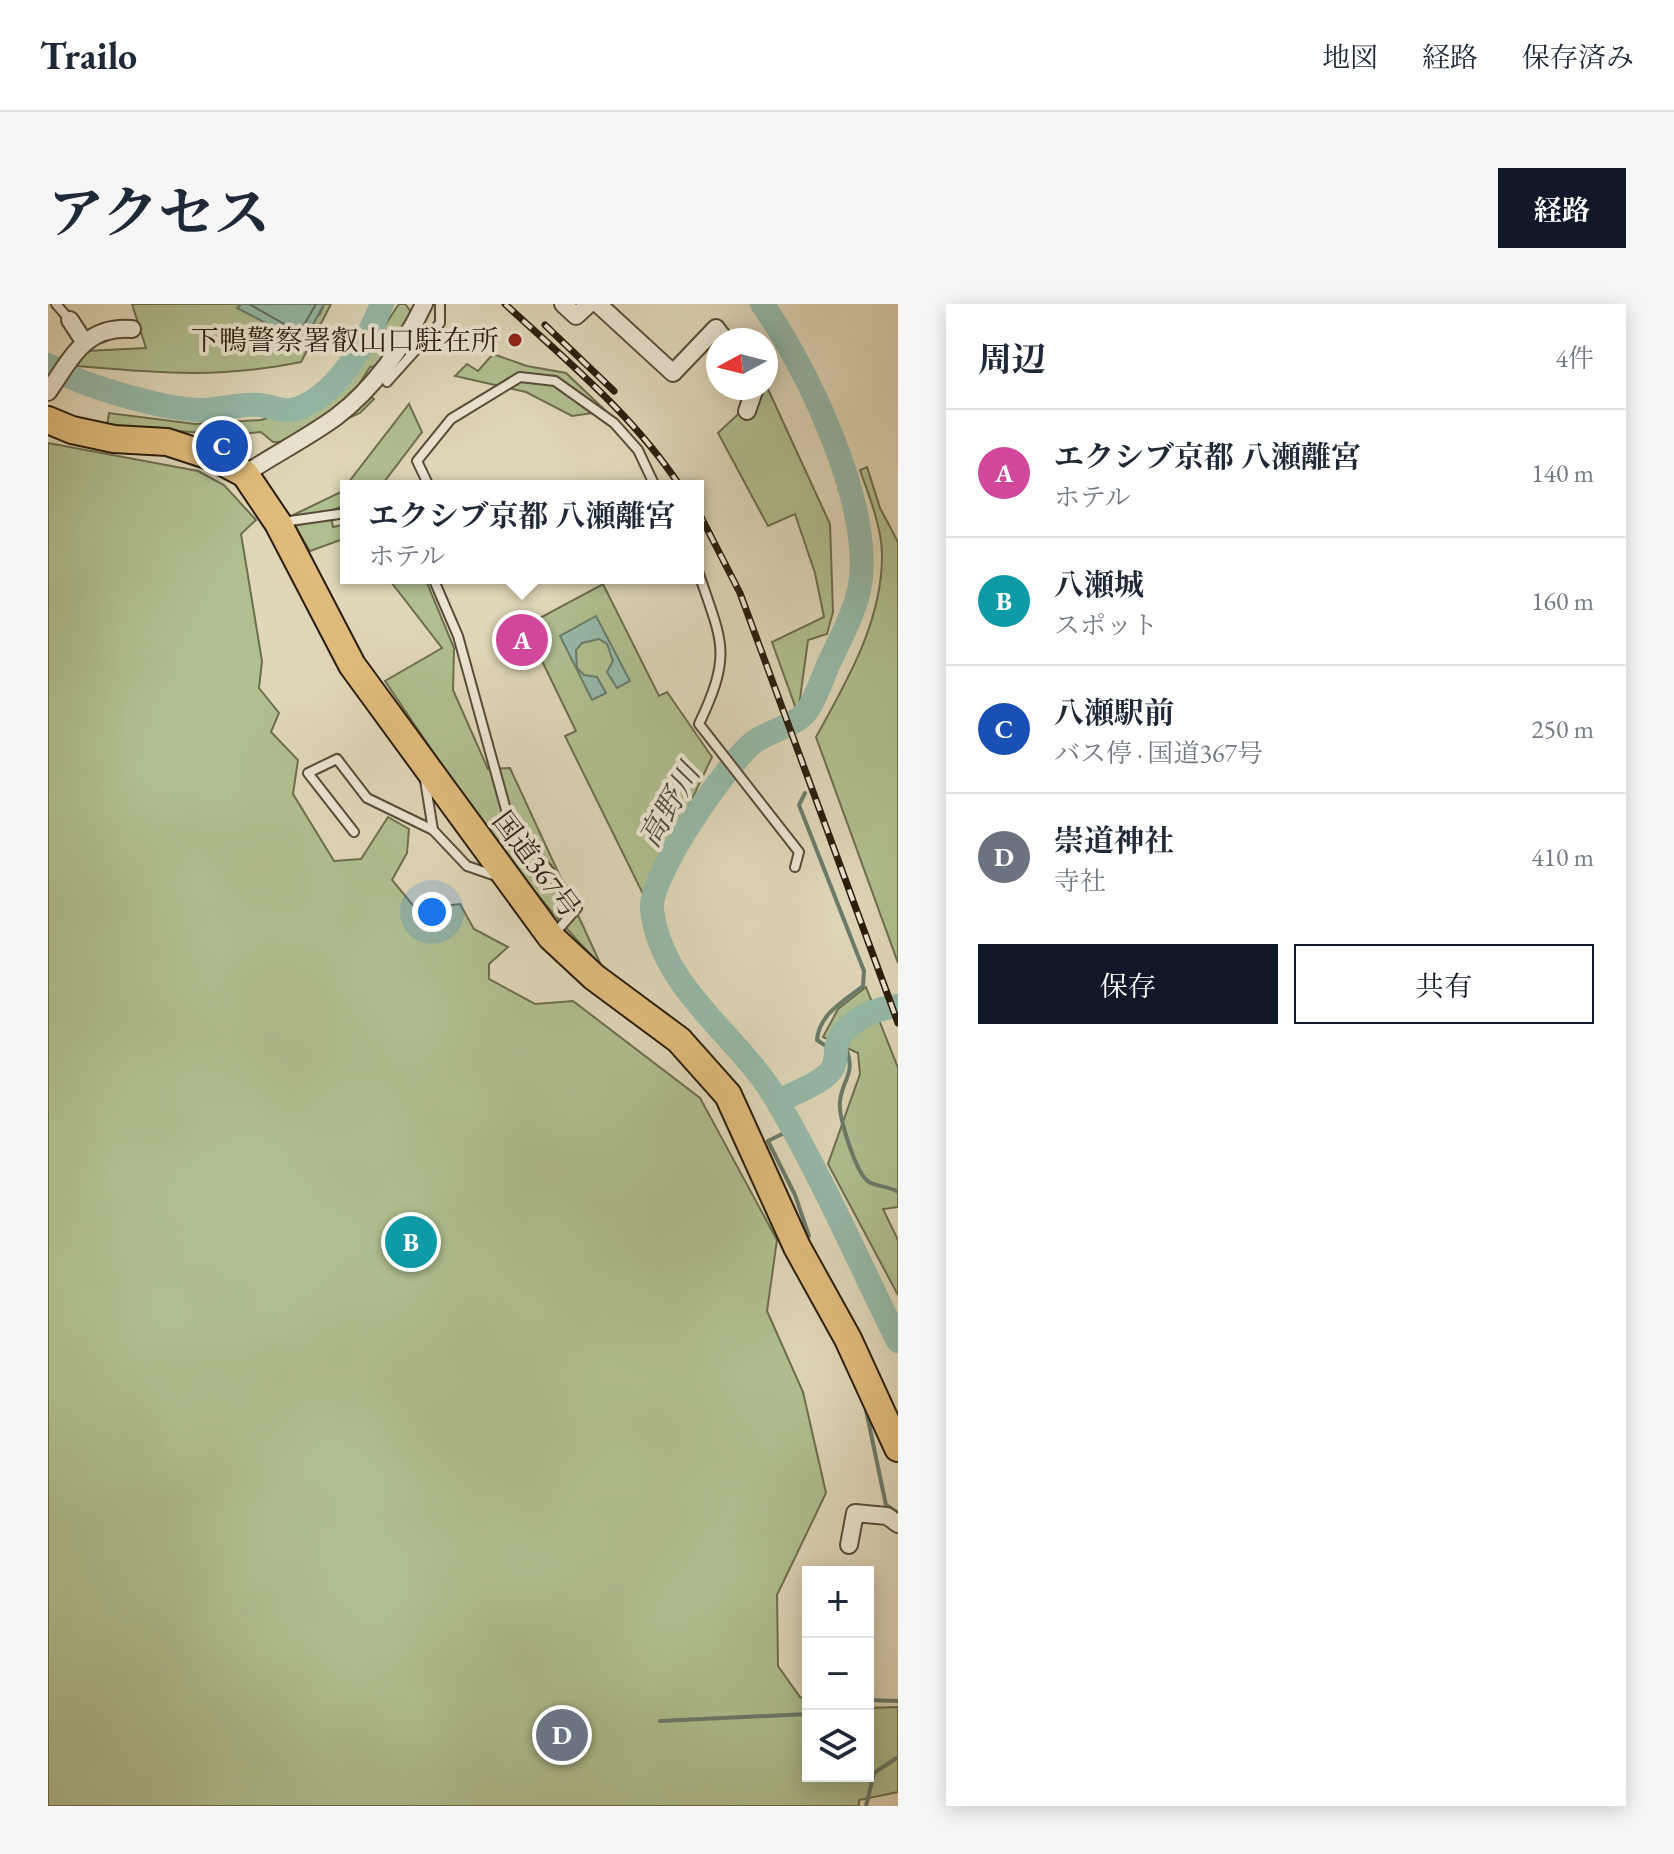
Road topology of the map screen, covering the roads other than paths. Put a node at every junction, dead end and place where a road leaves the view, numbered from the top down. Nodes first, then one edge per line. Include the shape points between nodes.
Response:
1 (56, 304) edge
2 (426, 304) edge
3 (563, 304) edge
4 (589, 304) edge
5 (598, 304) edge
6 (70, 320) joint
7 (132, 329) dead end
8 (706, 338) edge
9 (79, 347) junction
10 (387, 382) dead end
11 (48, 392) edge
12 (751, 400) edge
13 (747, 411) dead end
14 (48, 420) edge
15 (245, 474) junction
16 (426, 480) edge
17 (652, 480) edge
18 (340, 514) edge
19 (278, 523) junction
20 (436, 584) edge
21 (702, 584) edge
22 (423, 766) junction
23 (433, 830) junction
24 (354, 832) dead end
25 (795, 867) dead end
26 (509, 880) junction
27 (551, 937) junction
28 (898, 1448) edge
29 (898, 1524) edge
30 (849, 1545) dead end

1 - 6 lane
2 - 10 lane via 440,323
2 - 15 street via 359,398
3 - 4 street via 576,316
5 - 8 street via 673,373
6 - 9 street
7 - 9 street via 122,328
9 - 11 street
12 - 13 street
14 - 15 highway, 国道367号 via 114,439 167,442
15 - 19 highway, 国道367号
16 - 17 lane via 417,461 451,419 520,377 555,381 614,423 638,450
18 - 19 lane
19 - 22 highway, 国道367号 via 352,665
20 - 27 lane via 458,636 508,817 577,908
21 - 25 lane via 721,644 722,667 699,724 799,852
22 - 23 lane
22 - 26 highway, 国道367号
23 - 24 lane via 367,798 337,759 308,773
23 - 26 lane via 467,866
26 - 27 highway, 国道367号
27 - 28 highway, 国道367号 via 594,977 679,1040 728,1095
29 - 30 street via 887,1516 855,1513

